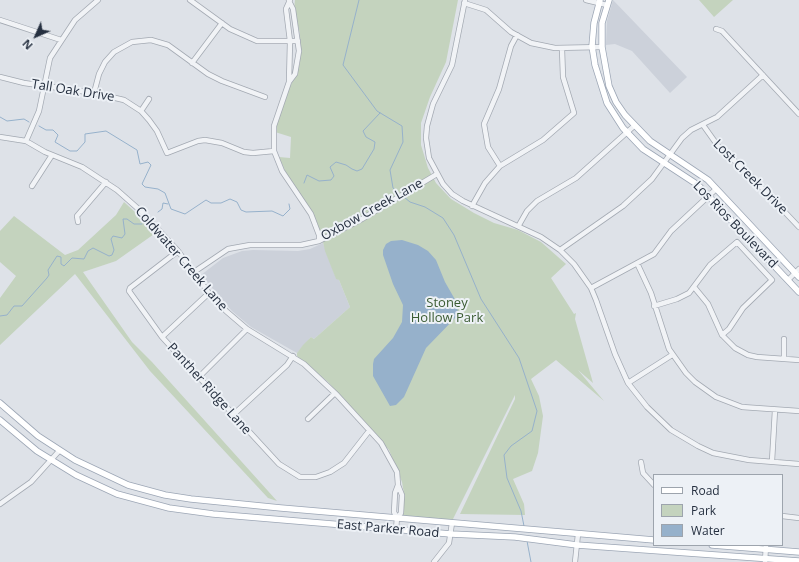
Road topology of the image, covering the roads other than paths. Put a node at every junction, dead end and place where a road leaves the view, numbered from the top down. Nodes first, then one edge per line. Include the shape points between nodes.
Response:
1 (98, 0) edge
2 (190, 0) edge
3 (290, 0) edge
4 (586, 0) edge
5 (464, 2) edge
6 (599, 2) edge
7 (608, 3) edge
8 (0, 20) edge
9 (222, 23) junction
10 (716, 29) dead end
11 (517, 35) junction
12 (61, 40) junction
13 (290, 41) junction
14 (298, 41) junction
15 (602, 47) junction
16 (592, 48) junction
17 (562, 49) junction
18 (192, 63) junction
19 (763, 75) junction
20 (0, 77) edge
21 (289, 82) junction
22 (43, 86) junction
23 (94, 93) junction
24 (265, 97) dead end
25 (149, 99) dead end
26 (141, 111) junction
27 (799, 114) edge
28 (702, 125) junction
29 (634, 126) junction
30 (628, 133) junction
31 (0, 137) edge
32 (26, 141) junction
33 (274, 151) junction
34 (52, 155) junction
35 (668, 155) junction
36 (664, 163) junction
37 (500, 166) junction
38 (437, 174) junction
39 (106, 182) junction
40 (32, 186) dead end
41 (716, 189) junction
42 (709, 196) junction
43 (472, 206) junction
44 (78, 222) dead end
45 (519, 225) junction
46 (799, 227) edge
47 (319, 241) junction
48 (560, 250) junction
49 (178, 251) junction
50 (637, 263) junction
51 (194, 272) junction
52 (798, 273) edge
53 (788, 280) junction
54 (694, 287) junction
55 (591, 288) junction
56 (799, 292) edge
57 (209, 293) junction
58 (654, 306) junction
59 (247, 329) junction
60 (722, 335) junction
61 (162, 337) junction
62 (784, 339) dead end
63 (672, 355) junction
64 (293, 356) junction
65 (784, 359) junction
66 (799, 360) edge
67 (199, 377) junction
68 (628, 383) junction
69 (334, 393) junction
70 (0, 403) edge
71 (775, 410) junction
72 (799, 411) edge
73 (234, 415) junction
74 (308, 419) dead end
75 (0, 420) edge
76 (369, 431) junction
77 (58, 450) junction
78 (51, 460) junction
79 (772, 461) junction
80 (641, 462) dead end
81 (799, 464) edge
82 (653, 484) edge
83 (398, 485) junction
84 (0, 504) edge
85 (783, 516) edge
86 (397, 518) junction
87 (799, 518) edge
88 (452, 523) junction
89 (396, 529) junction
90 (451, 534) junction
91 (578, 534) junction
92 (653, 540) edge
93 (577, 545) junction
94 (678, 546) edge
95 (738, 546) edge
96 (765, 547) edge
97 (677, 552) junction
98 (799, 552) edge
99 (765, 560) edge
100 (799, 561) edge
101 (434, 562) edge
102 (575, 562) edge

1 - 12 street via 75,20
2 - 9 street
3 - 13 street via 286,9
3 - 14 street
4 - 6 street
5 - 11 street via 486,10
5 - 38 street via 452,65 433,104 427,126 428,152
6 - 7 street
6 - 16 main road, Los Rios Boulevard
7 - 15 main road, Los Rios Boulevard via 602,22
8 - 12 street
9 - 13 street via 257,41
9 - 18 street
10 - 19 street via 722,31
11 - 17 street via 535,44
11 - 37 street via 484,124 488,147
12 - 22 street via 50,58
13 - 14 street
13 - 21 street
14 - 21 street via 298,61 295,74
15 - 16 street
15 - 29 main road, Los Rios Boulevard via 609,86 616,102
16 - 17 street
16 - 30 main road, Los Rios Boulevard via 600,87
17 - 37 street via 563,77 574,114 543,140
18 - 23 street via 161,42 132,42 114,52 105,62
18 - 24 street via 222,81
19 - 27 street
19 - 28 street via 717,117
20 - 22 street, Tall Oak Drive
21 - 33 street via 274,126
22 - 23 street, Tall Oak Drive
22 - 32 street via 39,111
23 - 26 street, Tall Oak Drive via 118,98
25 - 26 street
26 - 33 street, Tall Oak Drive via 156,131 167,153 205,140 222,143 244,152
28 - 35 street via 682,138
28 - 46 street, Lost Creek Drive via 718,146 745,170
29 - 30 street
29 - 35 main road, Los Rios Boulevard
30 - 36 main road, Los Rios Boulevard via 643,149
30 - 45 street via 576,178 537,201
31 - 32 street, Coldwater Creek Lane
32 - 34 street, Coldwater Creek Lane
33 - 47 street via 282,171 310,214
34 - 39 street, Coldwater Creek Lane via 82,167
34 - 40 street
35 - 36 street
35 - 41 main road, Los Rios Boulevard via 698,172
36 - 42 main road, Los Rios Boulevard via 693,181
36 - 48 street via 623,206
37 - 43 street via 485,183
38 - 43 street via 452,194
38 - 47 street, Oxbow Creek Lane via 362,219
39 - 44 street via 77,216
39 - 49 street, Coldwater Creek Lane via 143,213
41 - 42 street
41 - 52 main road, Los Rios Boulevard
42 - 50 street via 671,231 654,254
42 - 53 main road, Los Rios Boulevard
43 - 45 street
45 - 48 street via 541,236
47 - 51 street, Oxbow Creek Lane via 301,245 250,245 228,249
48 - 55 street
49 - 51 street, Coldwater Creek Lane
49 - 61 street, Panther Ridge Lane via 129,291
50 - 55 street
50 - 58 street
51 - 57 street, Coldwater Creek Lane
52 - 53 street
53 - 56 main road, Los Rios Boulevard
54 - 58 street via 677,299
54 - 60 street via 708,304
54 - 60 street via 710,265 737,242 772,280 743,308
55 - 68 street
57 - 59 street, Coldwater Creek Lane
57 - 61 street
58 - 63 street
59 - 64 street, Coldwater Creek Lane
59 - 67 street
60 - 65 street via 735,348 748,355
61 - 67 street, Panther Ridge Lane
62 - 65 street
63 - 68 street
63 - 71 street via 695,382 716,397 742,408
64 - 69 street, Coldwater Creek Lane via 315,372
64 - 73 street via 287,365
65 - 66 street
67 - 73 street, Panther Ridge Lane
68 - 79 street via 658,419 685,439 713,453 749,460
69 - 74 street
69 - 76 street, Coldwater Creek Lane
70 - 77 main road, East Parker Road via 25,426
71 - 72 street
71 - 79 street
73 - 76 street, Panther Ridge Lane via 279,464 300,477 316,477 344,463
75 - 78 main road, East Parker Road
76 - 83 street, Coldwater Creek Lane via 381,443 391,460 397,472
77 - 78 street
77 - 86 main road, East Parker Road via 104,475 153,492 191,499
78 - 84 street via 25,487
78 - 89 main road, East Parker Road via 105,489 152,504 199,513
79 - 81 street
80 - 82 street via 643,473
83 - 86 street, Coldwater Creek Lane via 394,493 394,512
83 - 86 street, Coldwater Creek Lane via 402,495 401,514
85 - 87 street
86 - 88 main road, East Parker Road
86 - 89 street, Coldwater Creek Lane
88 - 90 street
88 - 91 main road, East Parker Road
89 - 90 main road, East Parker Road
90 - 93 main road, East Parker Road via 515,537
90 - 101 street via 448,545
91 - 92 main road, East Parker Road
91 - 93 street
93 - 97 main road, East Parker Road
93 - 102 street
94 - 97 main road
95 - 96 main road
96 - 98 main road
96 - 99 street
97 - 99 main road, East Parker Road
99 - 100 main road, East Parker Road

